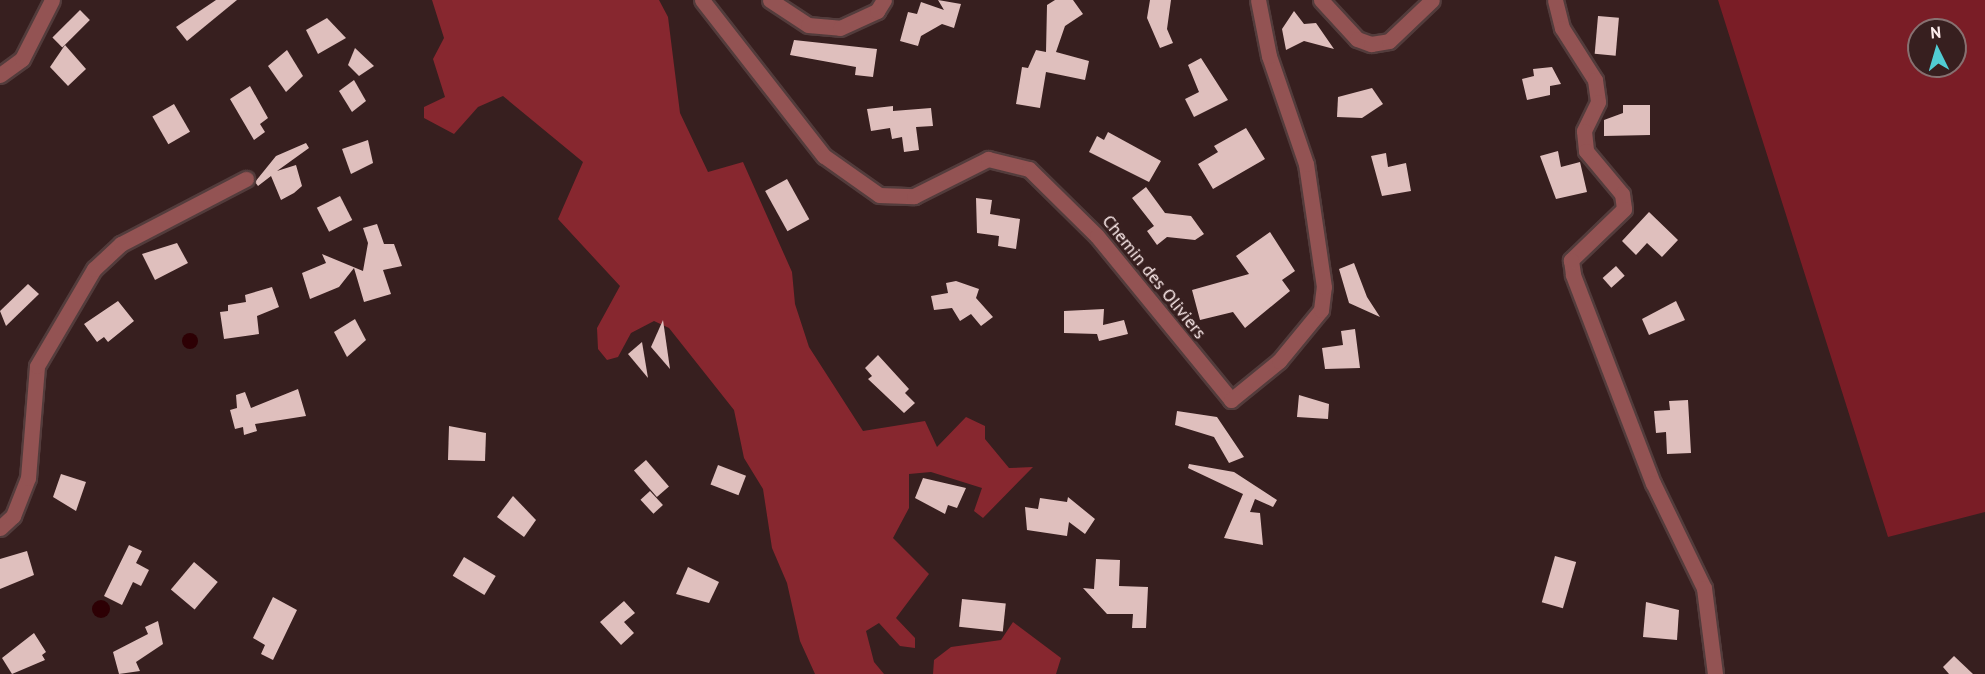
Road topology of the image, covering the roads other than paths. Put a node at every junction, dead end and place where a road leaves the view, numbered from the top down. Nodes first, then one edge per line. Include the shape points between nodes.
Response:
1 (52, 0) edge
2 (702, 0) edge
3 (770, 0) edge
4 (884, 0) edge
5 (1258, 0) edge
6 (1321, 0) edge
7 (1432, 0) edge
8 (1555, 0) edge
9 (0, 75) edge
10 (246, 179) dead end
11 (0, 528) edge
12 (1715, 674) edge

1 - 9 street via 22,59
2 - 5 street, Chemin des Oliviers via 824,156 850,180 879,195 914,196 988,159 1029,169 1096,236 1232,400 1279,361 1321,310 1324,287 1306,164 1269,56
3 - 4 street via 808,25 840,28 877,11
6 - 7 street via 1357,39 1371,44 1389,41
8 - 12 street via 1562,28 1595,80 1598,102 1584,131 1586,151 1622,194 1624,209 1572,261 1653,483 1704,588
10 - 11 street via 130,238 94,269 37,366 28,478 13,516

